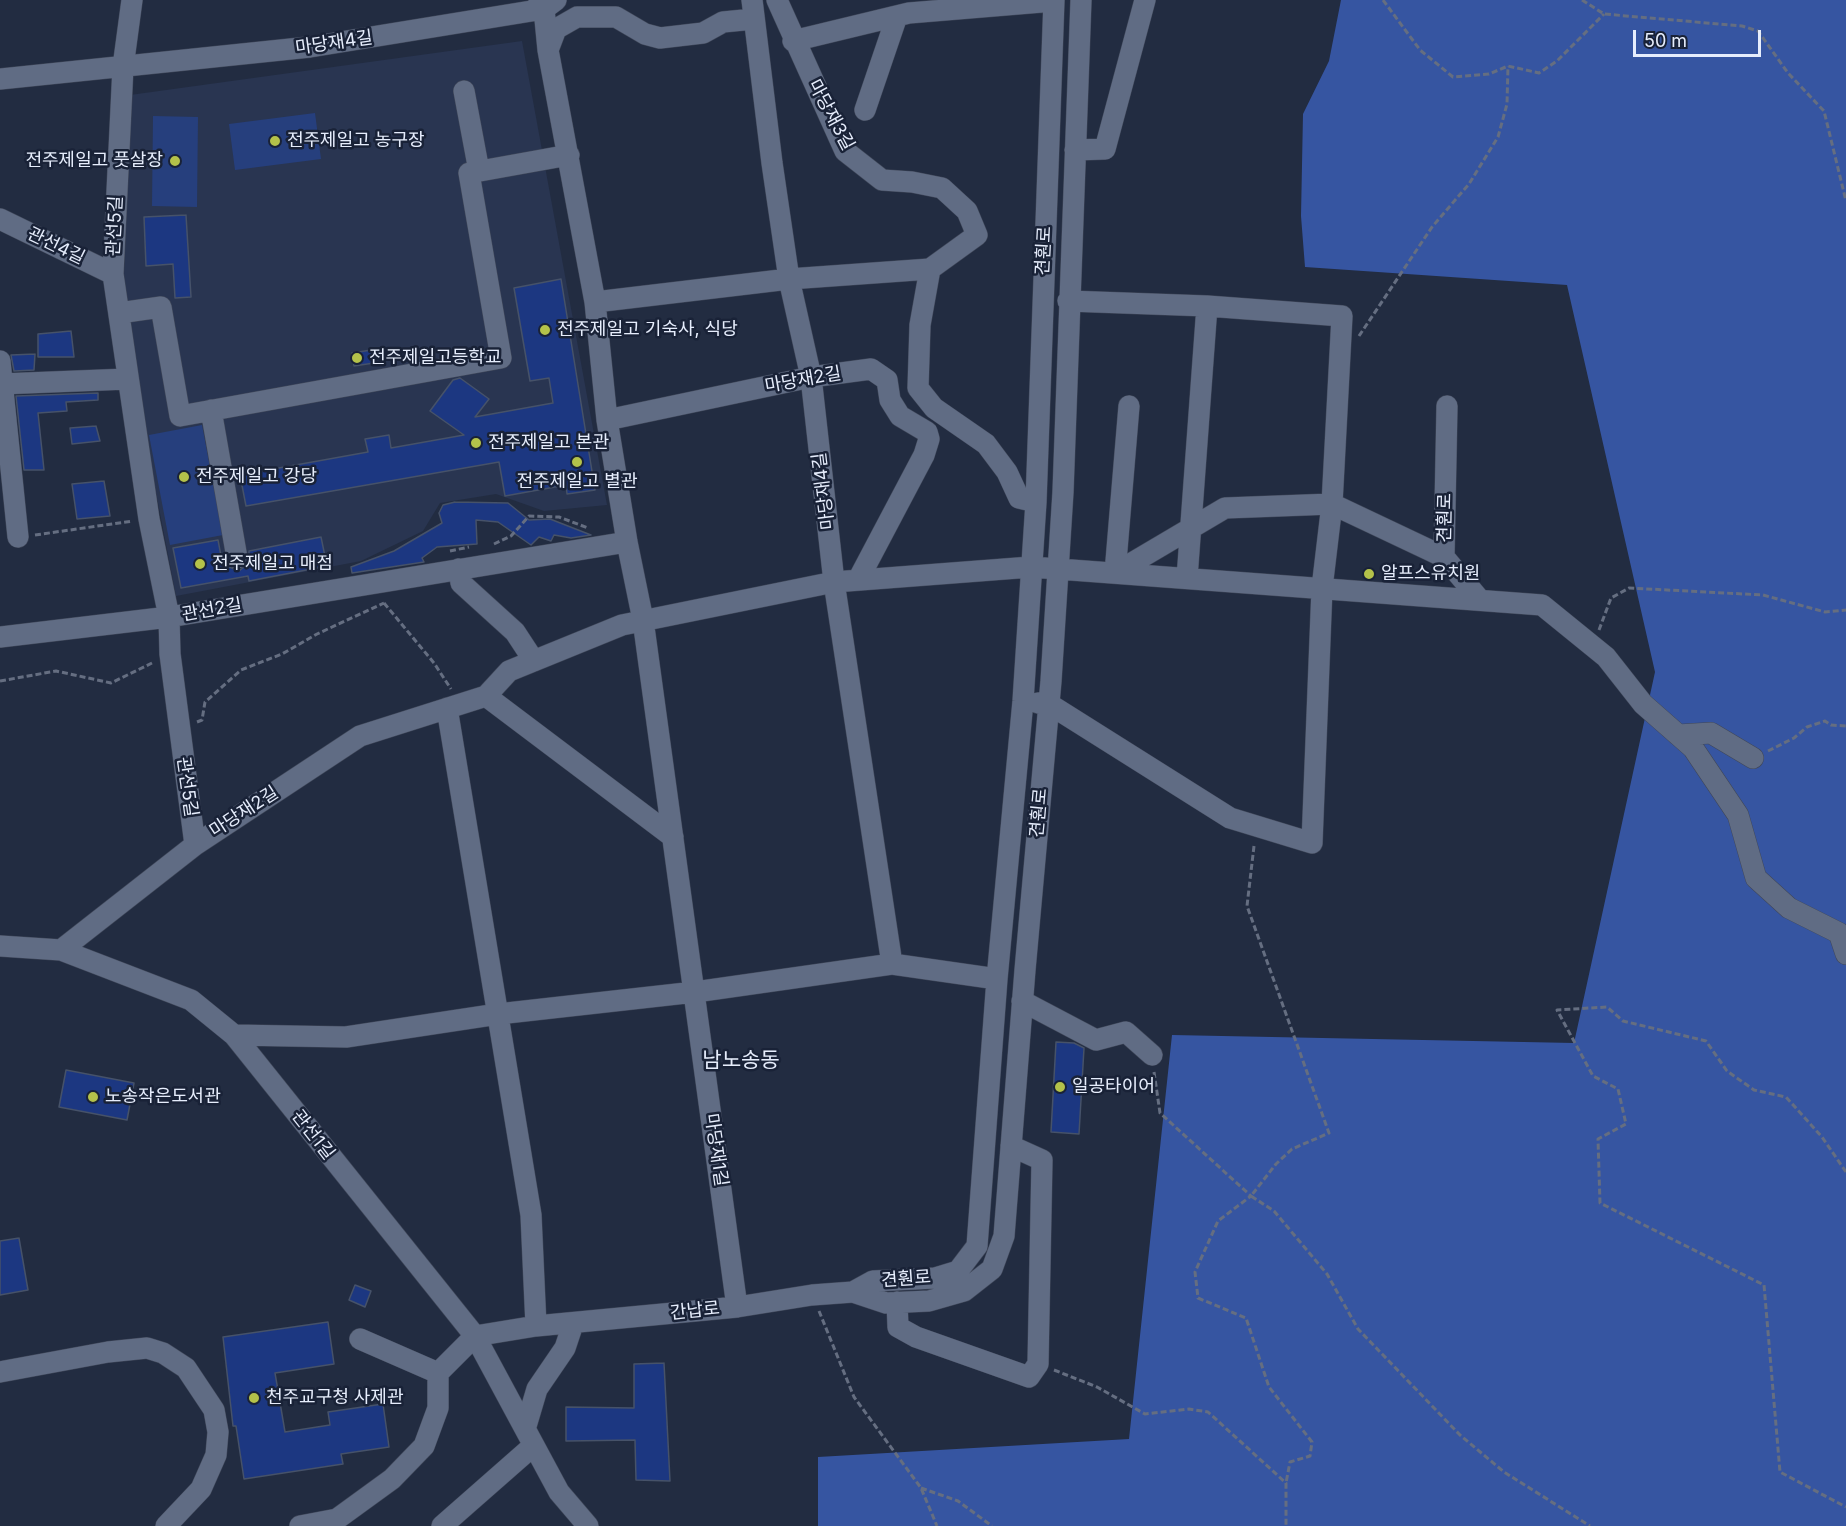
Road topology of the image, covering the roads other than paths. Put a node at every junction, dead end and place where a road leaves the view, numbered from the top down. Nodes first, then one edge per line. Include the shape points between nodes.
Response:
1 (132, 0) edge
2 (777, 0) edge
3 (1054, 0) edge
4 (1081, 0) edge
5 (1145, 0) edge
6 (546, 3) edge
7 (753, 10) edge
8 (905, 10) edge
9 (793, 41) junction
10 (548, 50) junction
11 (123, 67) junction
12 (0, 79) edge
13 (464, 91) dead end
14 (865, 110) dead end
15 (1075, 150) junction
16 (569, 155) junction
17 (479, 171) junction
18 (0, 219) edge
19 (930, 269) junction
20 (113, 274) junction
21 (789, 279) junction
22 (1068, 301) junction
23 (595, 302) junction
24 (1207, 306) junction
25 (119, 313) junction
26 (0, 361) edge
27 (811, 377) junction
28 (128, 379) junction
29 (1, 384) edge
30 (1129, 406) dead end
31 (1447, 406) dead end
32 (211, 410) junction
33 (607, 420) junction
34 (1036, 502) junction
35 (1332, 504) junction
36 (1191, 526) junction
37 (18, 537) road end
38 (627, 542) junction
39 (1444, 557) junction
40 (237, 558) dead end
41 (452, 562) junction
42 (1031, 567) junction
43 (1057, 569) junction
44 (1115, 573) junction
45 (1187, 578) junction
46 (858, 580) junction
47 (834, 582) junction
48 (1322, 588) junction
49 (1480, 600) junction
50 (169, 617) junction
51 (643, 620) junction
52 (0, 637) edge
53 (534, 661) junction
54 (486, 696) junction
55 (1023, 702) junction
56 (1049, 704) junction
57 (453, 706) junction
58 (1678, 735) junction
59 (1753, 758) road end
60 (673, 837) junction
61 (195, 845) junction
62 (0, 946) edge
63 (61, 950) junction
64 (1846, 954) edge
65 (892, 964) junction
66 (998, 979) junction
67 (695, 992) junction
68 (1022, 1001) junction
69 (498, 1014) junction
70 (234, 1035) junction
71 (1152, 1055) road end
72 (1011, 1146) junction
73 (853, 1292) junction
74 (897, 1302) junction
75 (737, 1307) junction
76 (573, 1324) junction
77 (536, 1326) junction
78 (475, 1336) junction
79 (360, 1338) dead end
80 (0, 1372) edge
81 (438, 1373) junction
82 (526, 1426) junction
83 (533, 1446) junction
84 (166, 1526) edge
85 (305, 1526) edge
86 (442, 1526) edge
87 (588, 1526) edge

1 - 11 street, 관선5길
2 - 9 street
3 - 8 street, 견훤로
3 - 34 street, 견훤로
4 - 15 street, 견훤로
5 - 15 street via 1105,149
6 - 10 street, 마당재4길
6 - 11 street, 마당재4길 via 310,47
7 - 10 street, 마당재4길 via 703,33 660,38 616,17 577,17 556,29
7 - 21 street, 마당재4길
8 - 9 street
8 - 14 street
9 - 19 street, 마당재3길 via 845,151 882,180 942,188 967,211 977,235
10 - 16 street, 마당재4길
11 - 12 street
11 - 20 street, 관선5길
13 - 17 street
15 - 22 street, 견훤로
16 - 17 street
16 - 23 street
17 - 32 street via 469,173 501,358
18 - 20 street, 관선4길
19 - 21 street
19 - 34 street via 920,325 918,388 934,408 986,444 1007,472 1019,498
20 - 25 street, 관선5길
21 - 23 street
21 - 27 street, 마당재4길
22 - 24 street
22 - 43 street, 견훤로
23 - 33 street
24 - 35 street via 1342,316
24 - 36 street
25 - 28 street, 관선5길
25 - 32 street via 161,307 180,416
26 - 29 street
27 - 33 street, 마당재2길
27 - 46 street, 마당재2길 via 871,369 887,380 890,400 900,416 927,432 929,439
27 - 47 street, 마당재4길
28 - 29 street
28 - 50 street, 관선5길 via 149,519
29 - 37 street
30 - 44 street
31 - 39 street, 견훤로
32 - 40 street
33 - 38 street
34 - 42 street, 견훤로
35 - 36 street, 견훤로 via 1226,508
35 - 39 street, 견훤로
35 - 48 street
36 - 44 street, 견훤로
36 - 45 street
38 - 41 street
38 - 51 street
39 - 49 street, 견훤로
41 - 50 street, 관선2길 via 424,574
41 - 53 street via 461,583 515,632
42 - 43 street
42 - 46 street
42 - 55 street, 견훤로
43 - 44 street
43 - 56 street, 견훤로
44 - 45 street
45 - 48 street
46 - 47 street
47 - 51 street
47 - 65 street, 마당재4길
48 - 49 street
48 - 56 street via 1312,843 1230,818
49 - 58 street via 1542,604 1606,657 1643,704
50 - 52 street, 관선2길
50 - 61 street, 관선5길 via 170,654
51 - 53 street
51 - 60 street
53 - 54 street via 509,671
54 - 57 street, 마당재2길
54 - 60 street
55 - 56 street
55 - 66 street, 견훤로
56 - 68 street, 견훤로
57 - 61 street, 마당재2길 via 360,736
57 - 69 street via 470,850
58 - 59 street via 1711,733
58 - 64 street via 1693,748 1738,815 1755,878 1790,908 1839,933
60 - 67 street, 마당재1길
61 - 63 street, 마당재2길
62 - 63 street, 관선1길
63 - 70 street, 관선1길 via 191,1000
65 - 66 street
65 - 67 street
66 - 73 street, 견훤로 via 977,1246 958,1271 935,1278 873,1281
67 - 69 street
67 - 75 street, 마당재1길
68 - 71 street via 1095,1040 1126,1032
68 - 72 street, 견훤로
69 - 70 street via 346,1037
69 - 77 street via 531,1215
70 - 78 street, 관선1길
72 - 74 street, 견훤로 via 1004,1236 992,1269 964,1291 929,1301
72 - 74 street via 1042,1160 1038,1364 1029,1377 898,1327
73 - 74 street, 견훤로 via 886,1303
73 - 75 street, 간납로
75 - 76 street, 간납로
76 - 77 street, 간납로
76 - 82 street via 564,1348 537,1389
77 - 78 street, 간납로
78 - 81 street
78 - 82 street, 관선1길
79 - 81 street
80 - 84 street via 147,1348 186,1368 214,1410 218,1432 216,1455 201,1489
81 - 85 street via 438,1408 424,1446 392,1479 338,1519
82 - 83 street, 관선1길
83 - 86 street
83 - 87 street, 관선1길 via 560,1492

